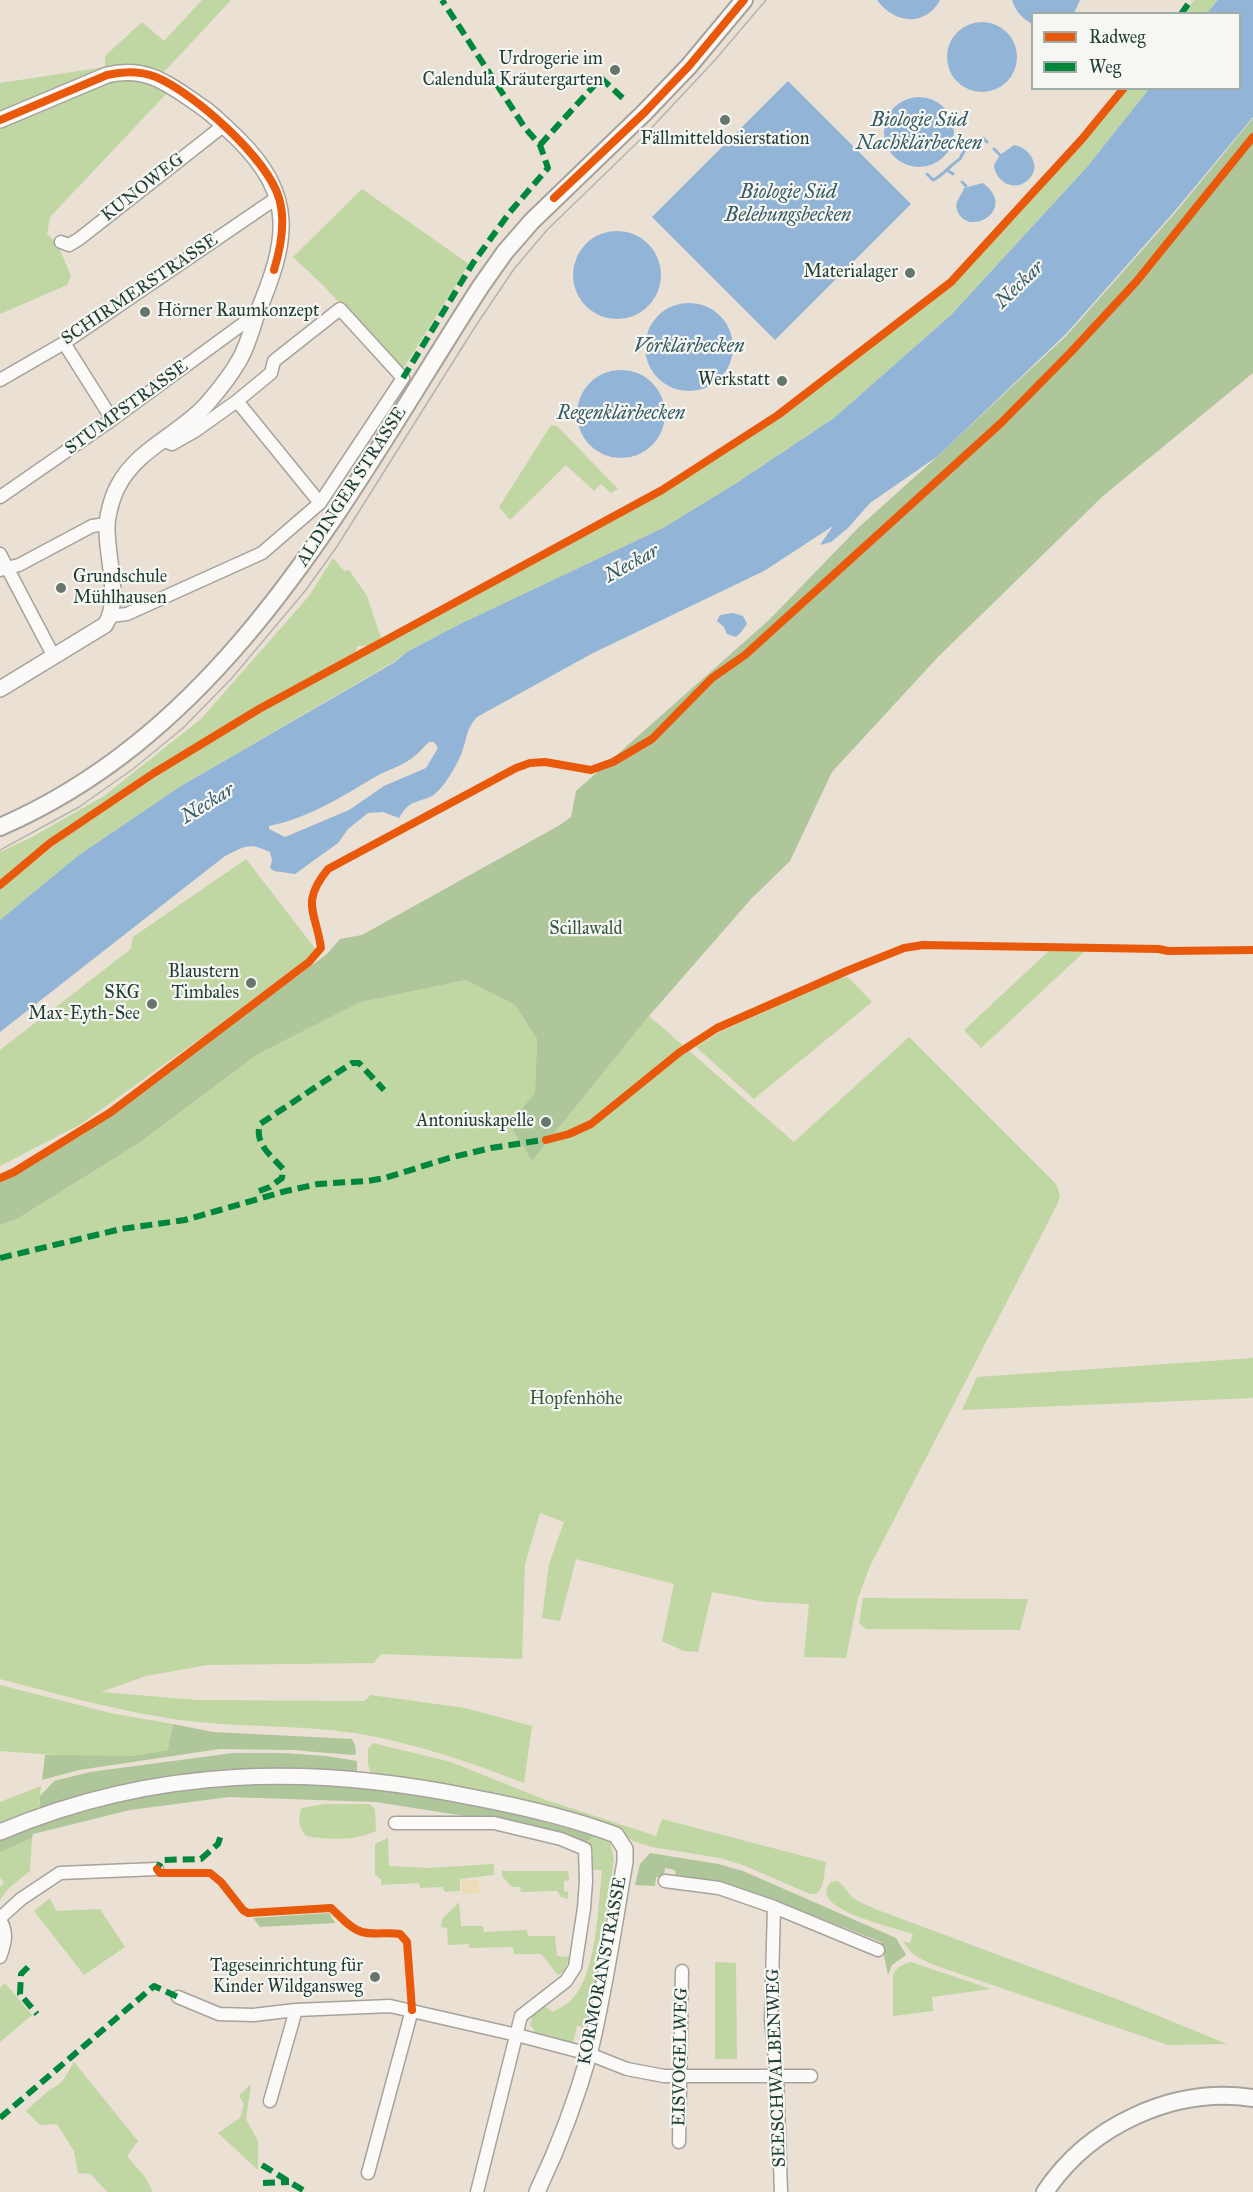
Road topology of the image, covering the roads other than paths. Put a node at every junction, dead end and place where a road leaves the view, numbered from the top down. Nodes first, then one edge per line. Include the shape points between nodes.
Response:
1 (744, 0) edge
2 (0, 120) edge
3 (224, 126) junction
4 (278, 197) junction
5 (61, 242) dead end
6 (254, 323) junction
7 (64, 343) junction
8 (0, 380) edge
9 (237, 401) junction
10 (112, 419) junction
11 (162, 440) junction
12 (0, 497) edge
13 (321, 503) junction
14 (107, 524) junction
15 (0, 554) edge
16 (4, 569) edge
17 (111, 616) junction
18 (53, 655) junction
19 (0, 689) edge
20 (18, 819) junction
21 (0, 827) edge
22 (0, 834) edge
23 (396, 1823) dead end
24 (0, 1832) edge
25 (157, 1869) dead end
26 (665, 1881) dead end
27 (774, 1907) junction
28 (0, 1919) edge
29 (878, 1950) dead end
30 (0, 1957) edge
31 (682, 1971) dead end
32 (178, 1997) dead end
33 (296, 2010) junction
34 (412, 2010) junction
35 (517, 2035) junction
36 (589, 2054) junction
37 (681, 2076) junction
38 (811, 2076) dead end
39 (777, 2077) junction
40 (1253, 2098) edge
41 (270, 2101) dead end
42 (680, 2142) dead end
43 (368, 2173) dead end
44 (477, 2192) edge
45 (537, 2192) edge
46 (782, 2192) edge
47 (1045, 2192) edge

1 - 20 main road, ALDINGER STRASSE via 689,66 554,198 505,252 309,555 249,634 199,689 147,736 94,775
2 - 3 street via 107,75 136,72 157,78
3 - 4 street via 246,147
3 - 5 street, KUNOWEG via 79,239 69,245
4 - 6 street via 282,218 278,259
4 - 7 street, SCHIRMERSTRASSE
6 - 10 street, STUMPSTRASSE via 244,323
6 - 11 street via 241,356 222,385 205,406
7 - 8 street, SCHIRMERSTRASSE
7 - 10 street
9 - 11 street via 172,444
9 - 13 street, ALDINGER STRASSE
9 - 13 street, ALDINGER STRASSE via 271,373 274,361 340,309 403,378
10 - 12 street, STUMPSTRASSE
11 - 14 street via 139,458 117,488
13 - 17 street, ALDINGER STRASSE via 262,553 127,614
14 - 16 street via 92,526 19,566
14 - 17 street
15 - 16 street
16 - 18 street
17 - 18 street, ALDINGER STRASSE via 105,625
18 - 19 street, ALDINGER STRASSE
20 - 21 main road, ALDINGER STRASSE
20 - 22 main road, ALDINGER STRASSE
23 - 35 street via 494,1823 561,1839 585,1850 584,1908 575,1967 566,1981 521,2016
24 - 36 street, KORMORANSTRASSE via 35,1817 136,1789 200,1779 278,1776 362,1780 445,1791 522,1807 616,1835 625,1849 625,1862
25 - 28 street via 142,1874 60,1873 21,1899
26 - 27 street via 719,1888
27 - 29 street
27 - 39 street, SEESCHWALBENWEG via 771,2020
28 - 30 street via 5,1928
31 - 37 street, EISVOGELWEG
32 - 33 street via 219,2014
33 - 34 street via 390,2006
33 - 41 street
34 - 35 street
34 - 43 street
35 - 36 street
35 - 44 street
36 - 37 street via 627,2069
36 - 45 street, KORMORANSTRASSE
37 - 39 street
37 - 42 street, EISVOGELWEG
38 - 39 street
39 - 46 street, SEESCHWALBENWEG
40 - 47 main road via 1195,2098 1140,2114 1085,2148

